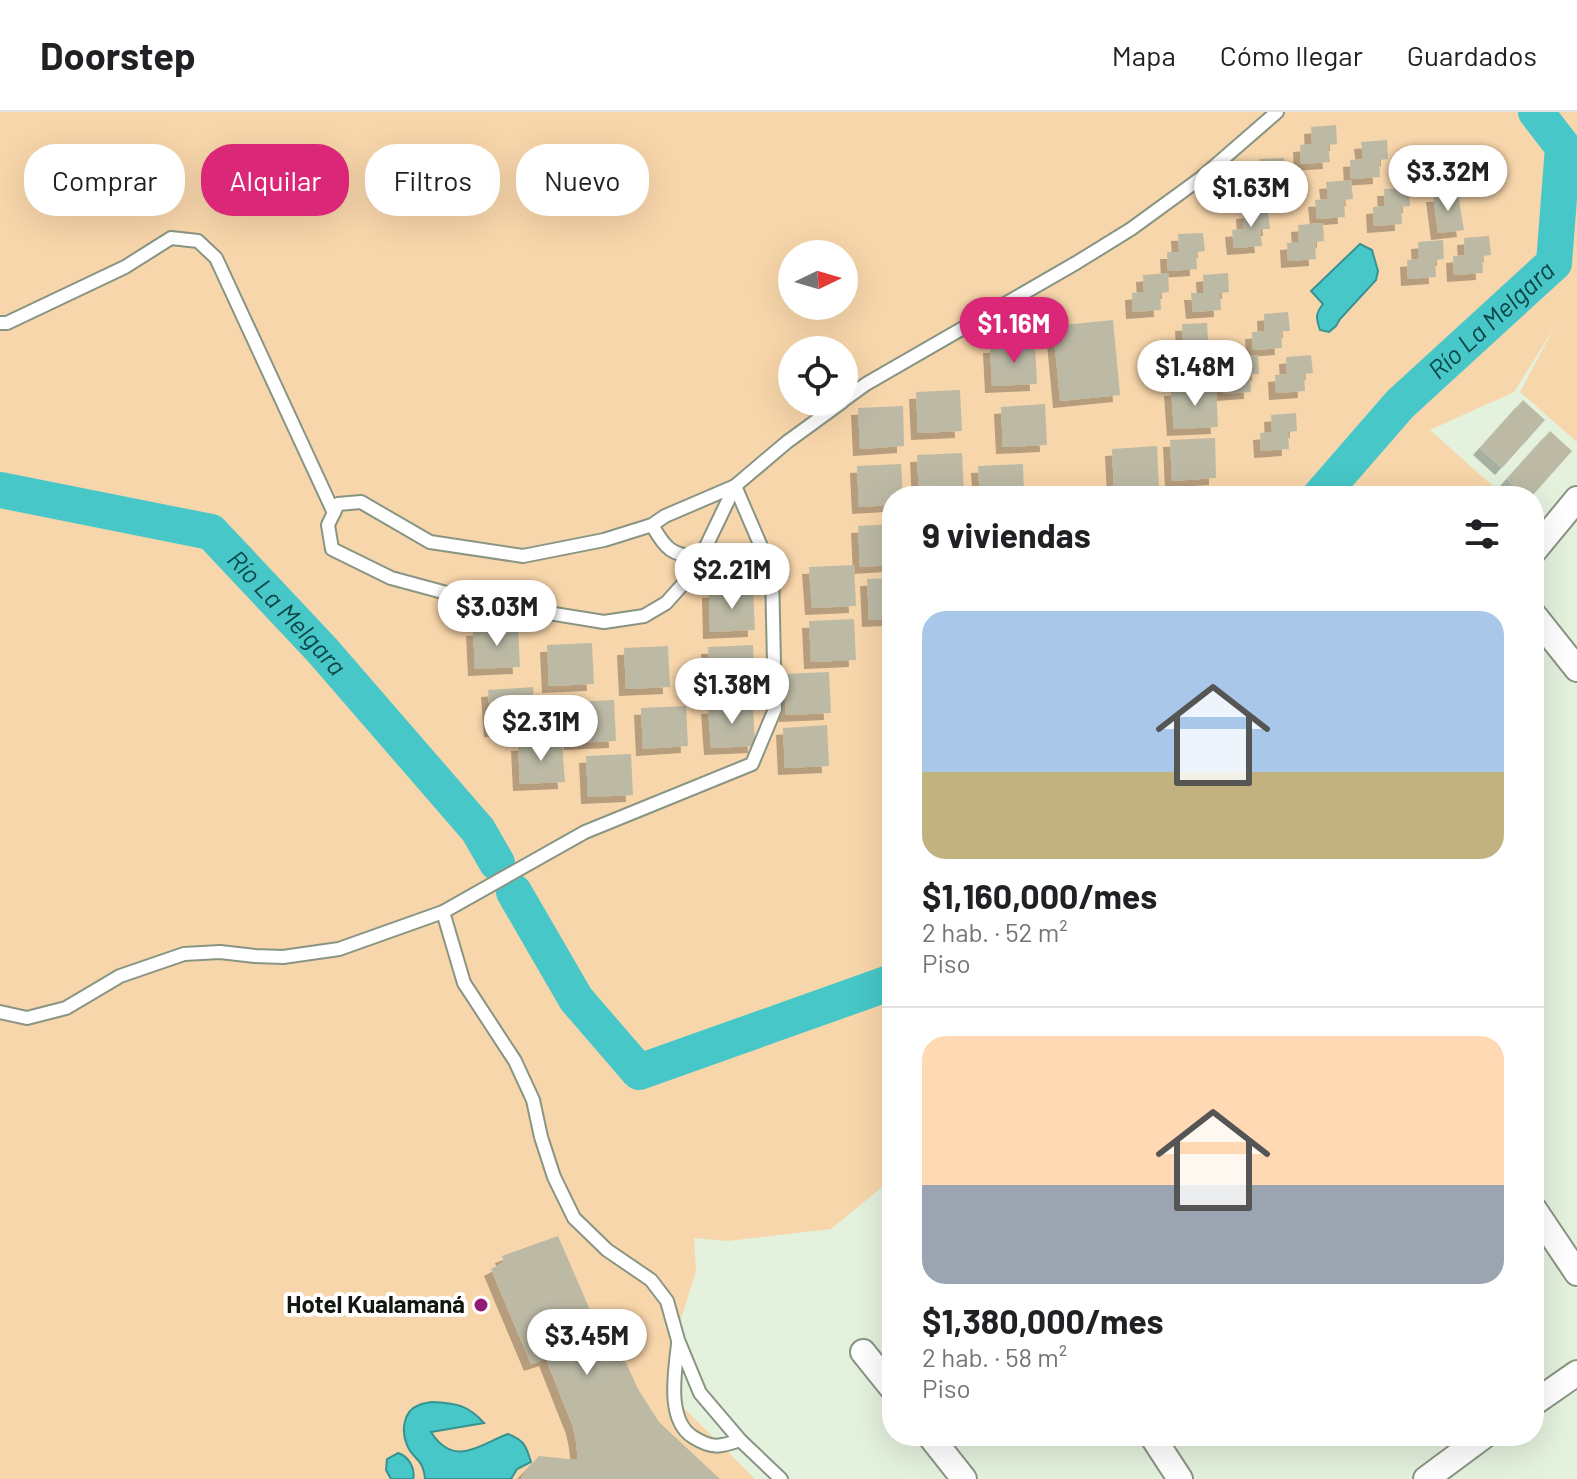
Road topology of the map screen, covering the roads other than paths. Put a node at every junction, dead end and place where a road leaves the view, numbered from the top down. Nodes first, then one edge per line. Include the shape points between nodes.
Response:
1 (1277, 112) edge
2 (0, 323) edge
3 (858, 390) edge
4 (823, 416) edge
5 (735, 486) junction
6 (1577, 499) edge
7 (334, 513) junction
8 (652, 525) junction
9 (1544, 539) edge
10 (700, 559) junction
11 (1544, 628) edge
12 (1577, 669) edge
13 (443, 912) junction
14 (0, 1012) edge
15 (1544, 1224) edge
16 (1577, 1273) edge
17 (678, 1340) junction
18 (863, 1352) dead end
19 (1577, 1373) edge
20 (882, 1376) edge
21 (1544, 1396) edge
22 (740, 1440) junction
23 (938, 1446) edge
24 (1159, 1446) edge
25 (1471, 1446) edge
26 (781, 1479) edge
27 (964, 1479) edge
28 (1180, 1479) edge
29 (1426, 1479) edge

1 - 3 lane via 1131,229
2 - 7 lane via 125,267 171,238 198,241 216,258
4 - 5 lane
5 - 8 lane
5 - 10 lane
5 - 13 lane via 772,572 775,709 752,764 585,832
6 - 9 street
7 - 8 lane via 338,504 361,502 430,542 523,556
7 - 10 lane via 328,525 332,549 391,578 480,602 604,622 644,616 666,603
8 - 10 lane via 678,555
11 - 12 street
13 - 14 lane via 339,949 283,957 184,954 120,976 66,1008 27,1018
13 - 17 lane via 464,983 515,1061 533,1100 554,1177 574,1218 607,1250 651,1280 667,1301
15 - 16 street
17 - 22 lane via 700,1393
17 - 22 lane via 676,1413 684,1431 718,1447
18 - 20 street
19 - 21 street
22 - 26 lane
23 - 27 street
24 - 28 street
25 - 29 street

